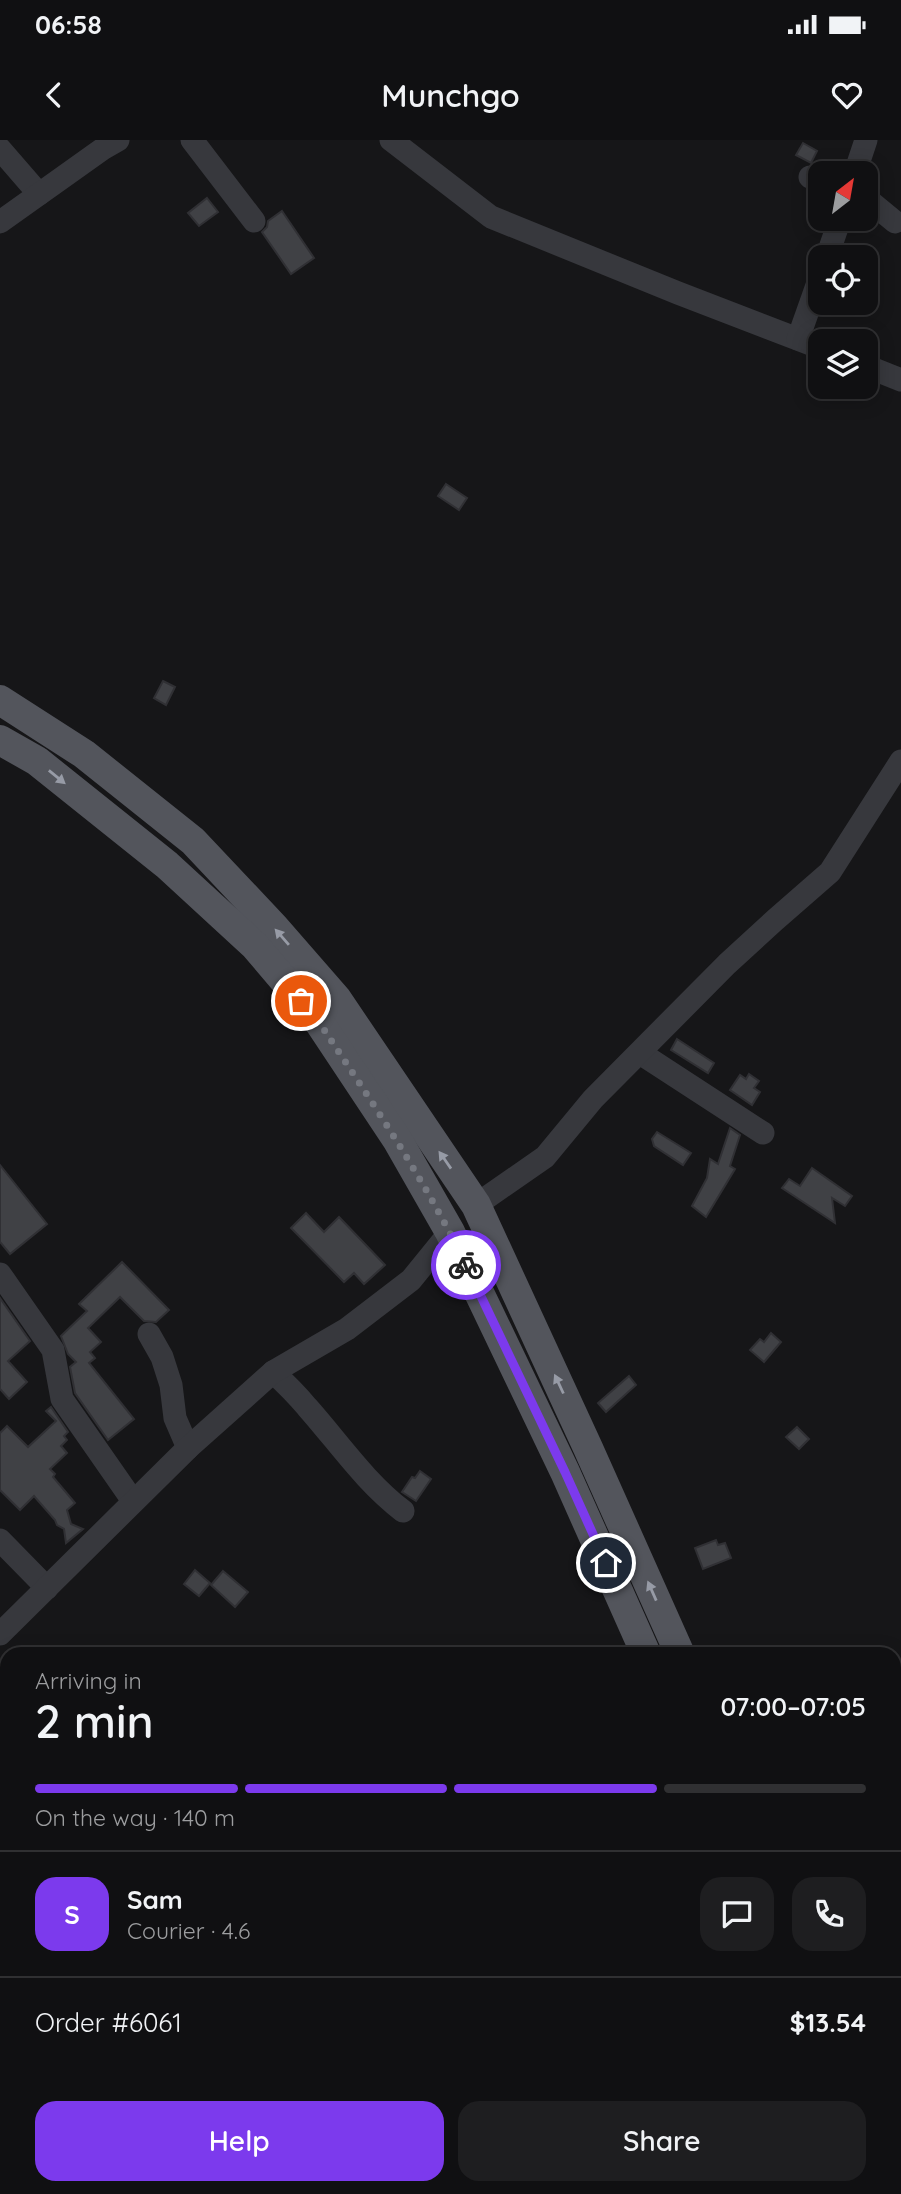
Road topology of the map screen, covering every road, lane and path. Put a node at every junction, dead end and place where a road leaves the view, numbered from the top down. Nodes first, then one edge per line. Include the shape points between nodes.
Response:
1 (192, 140) edge
2 (391, 140) edge
3 (866, 140) edge
4 (108, 143) edge
5 (0, 149) edge
6 (859, 161) edge
7 (39, 194) junction
8 (878, 208) edge
9 (254, 221) dead end
10 (0, 222) edge
11 (895, 222) dead end
12 (808, 311) edge
13 (798, 339) junction
14 (808, 343) edge
15 (878, 371) edge
16 (901, 380) edge
17 (0, 700) edge
18 (0, 740) edge
19 (901, 761) edge
20 (640, 1053) junction
21 (763, 1133) dead end
22 (476, 1205) junction
23 (450, 1233) junction
24 (0, 1274) edge
25 (149, 1334) dead end
26 (273, 1372) junction
27 (188, 1448) junction
28 (133, 1502) junction
29 (403, 1511) dead end
30 (0, 1540) edge
31 (47, 1588) junction
32 (0, 1634) edge
33 (643, 1647) edge
34 (677, 1647) edge

1 - 9 street
2 - 13 street via 491,217
3 - 6 street
4 - 7 street
5 - 7 street
7 - 10 street
8 - 11 street
12 - 13 street
13 - 14 street
15 - 16 street
22 -> 17 main road via 336,998 194,841 84,754
18 -> 23 main road via 37,761 167,865 255,947 317,1019 398,1141
19 - 20 street via 830,872 727,964
20 - 21 street
20 - 22 street via 593,1099 545,1157
34 -> 22 main road
23 - 26 street via 411,1280 347,1329
23 - 33 main road
24 - 28 street via 53,1350 62,1399
25 - 27 street via 162,1357 175,1418
26 - 27 street
26 - 29 street via 382,1495
27 - 28 street
28 - 31 street
30 - 31 street
31 - 32 street

